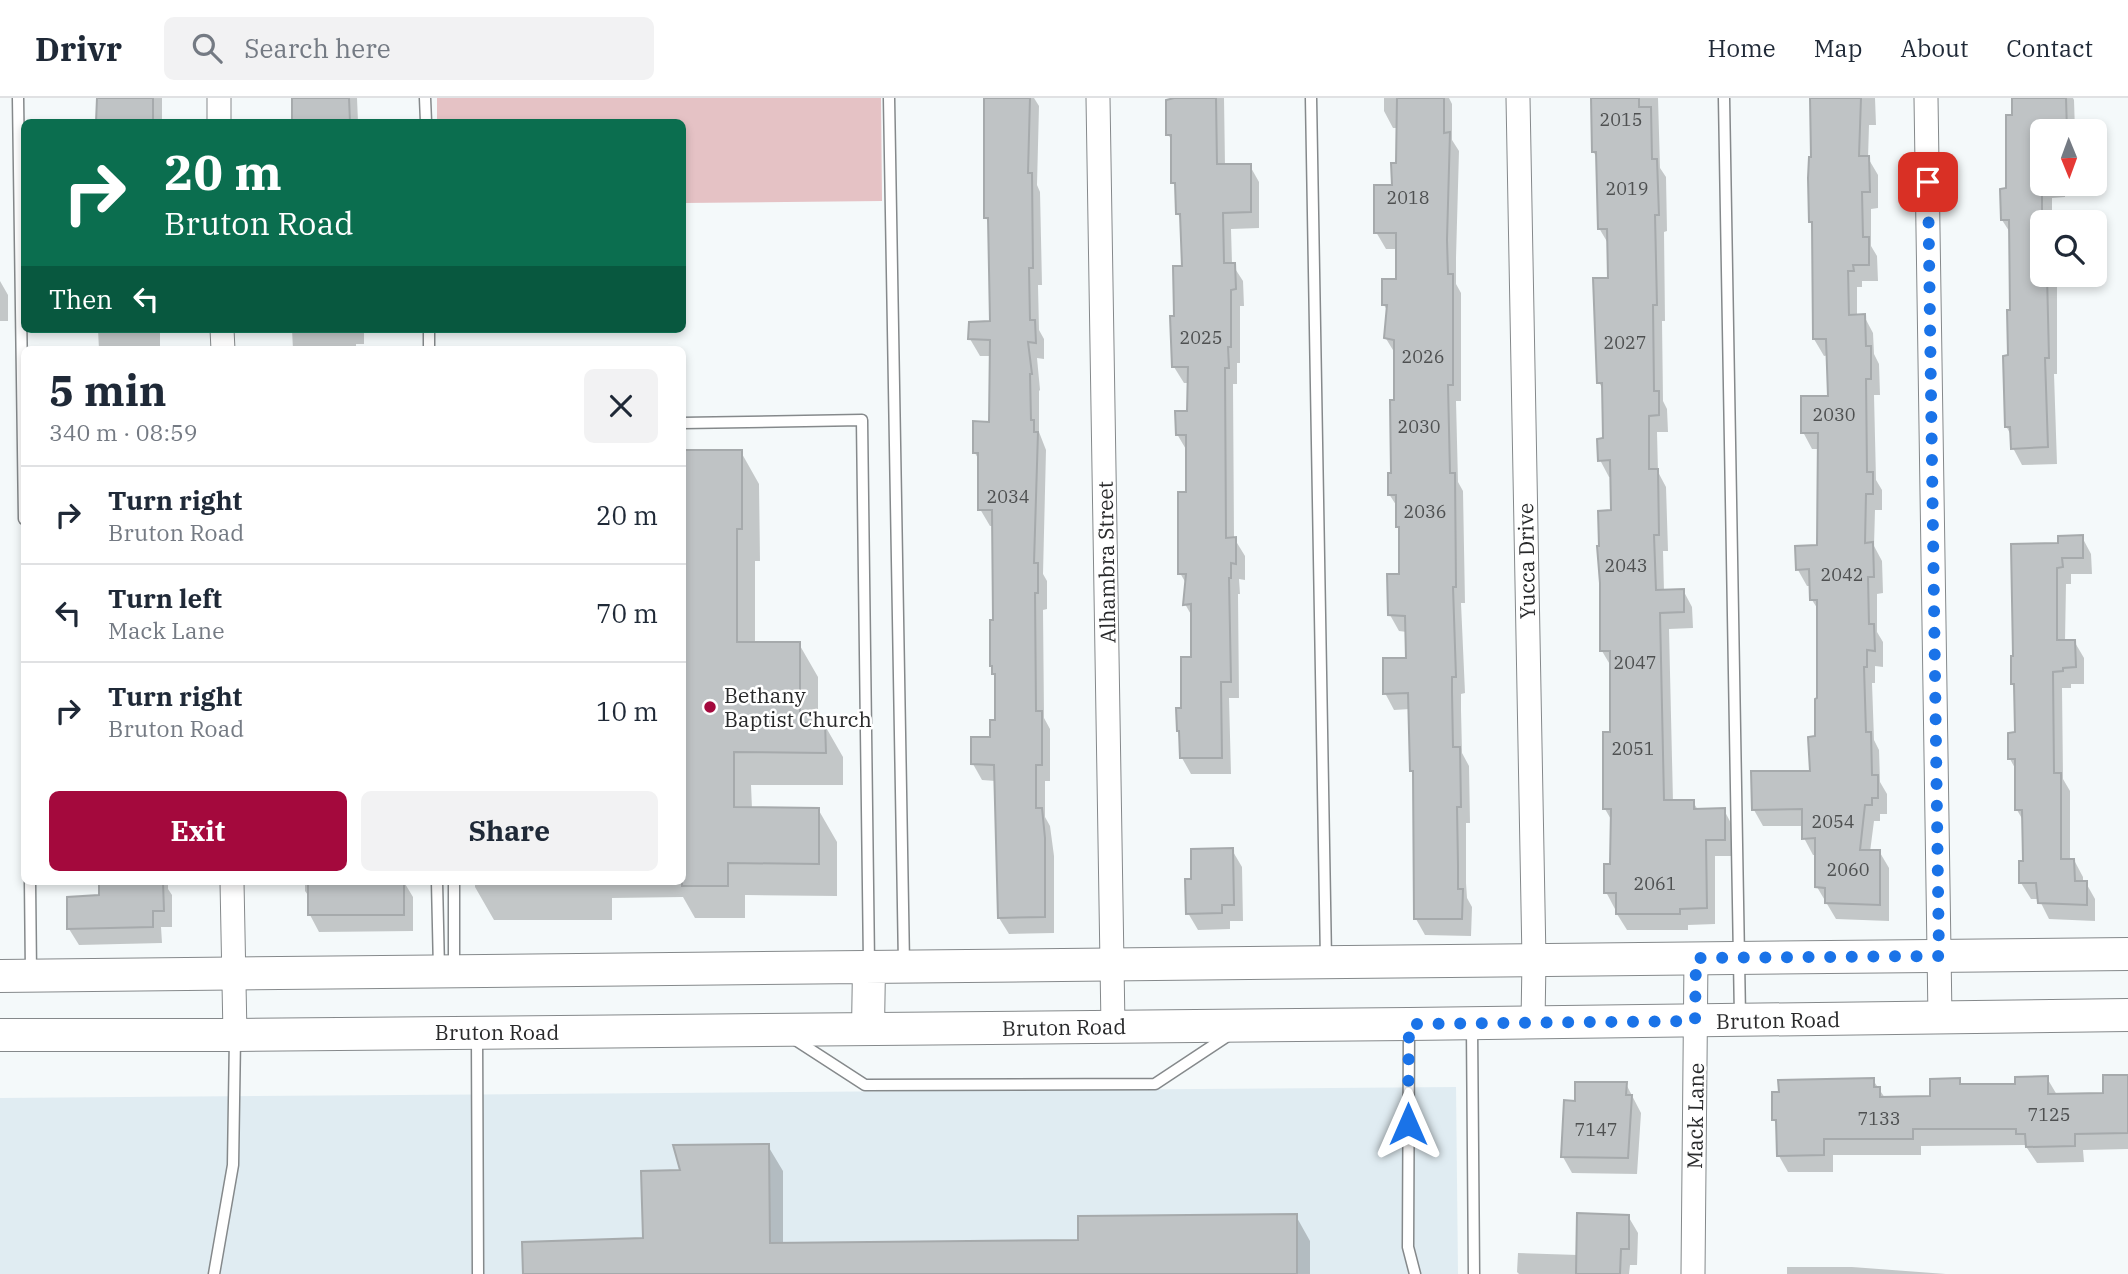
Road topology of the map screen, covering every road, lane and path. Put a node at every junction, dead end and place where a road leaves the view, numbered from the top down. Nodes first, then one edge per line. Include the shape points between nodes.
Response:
1 (18, 98) edge
2 (219, 98) edge
3 (425, 98) edge
4 (889, 98) edge
5 (1098, 98) edge
6 (1311, 98) edge
7 (1518, 98) edge
8 (1724, 98) edge
9 (1926, 98) edge
10 (219, 119) edge
11 (426, 119) edge
12 (21, 308) edge
13 (686, 423) edge
14 (30, 885) edge
15 (232, 885) edge
16 (437, 885) edge
17 (454, 885) edge
18 (2128, 954) edge
19 (1939, 956) junction
20 (1696, 958) junction
21 (1738, 958) junction
22 (1534, 960) junction
23 (1326, 962) junction
24 (1113, 965) junction
25 (869, 967) junction
26 (905, 967) junction
27 (447, 972) junction
28 (233, 974) junction
29 (0, 976) edge
30 (32, 976) junction
31 (2128, 1014) edge
32 (1940, 1017) junction
33 (1740, 1020) junction
34 (1695, 1021) junction
35 (1533, 1023) junction
36 (1409, 1024) junction
37 (1472, 1024) junction
38 (1114, 1026) junction
39 (1243, 1026) junction
40 (868, 1029) junction
41 (780, 1030) junction
42 (477, 1032) junction
43 (0, 1035) edge
44 (235, 1035) junction
45 (217, 1271) edge
46 (478, 1274) edge
47 (1415, 1274) edge
48 (1474, 1274) edge
49 (1693, 1274) edge

1 - 12 lane
2 - 10 street
3 - 11 lane
4 - 26 lane
5 - 24 street, Alhambra Street
6 - 23 lane
7 - 22 street, Yucca Drive
8 - 21 lane
9 - 19 street
13 - 25 lane via 862,420
14 - 30 lane
15 - 28 street
16 - 27 lane
17 - 27 lane
18 - 19 main road
19 - 21 main road
19 - 32 street
20 - 21 main road
20 - 22 main road
20 - 34 street, Mack Lane
21 - 33 lane
22 - 23 main road
22 - 35 street, Yucca Drive
23 - 24 main road
24 - 26 main road
24 - 38 street, Alhambra Street
25 - 26 main road
25 - 27 main road
25 - 40 main road
27 - 28 main road
28 - 30 main road
28 - 44 street
29 - 30 main road
31 - 32 main road, Bruton Road
32 - 33 main road, Bruton Road
33 - 34 main road, Bruton Road
34 - 35 main road, Bruton Road
34 - 49 street, Mack Lane
35 - 37 main road, Bruton Road
36 - 37 main road, Bruton Road
36 - 39 main road, Bruton Road
36 - 47 lane via 1408,1247
37 - 48 lane
38 - 39 main road, Bruton Road
38 - 40 main road, Bruton Road
39 - 41 lane via 1155,1084 865,1085
40 - 41 main road, Bruton Road
41 - 42 main road, Bruton Road
42 - 44 main road, Bruton Road
42 - 46 lane
43 - 44 main road, Bruton Road
44 - 45 lane via 233,1165

